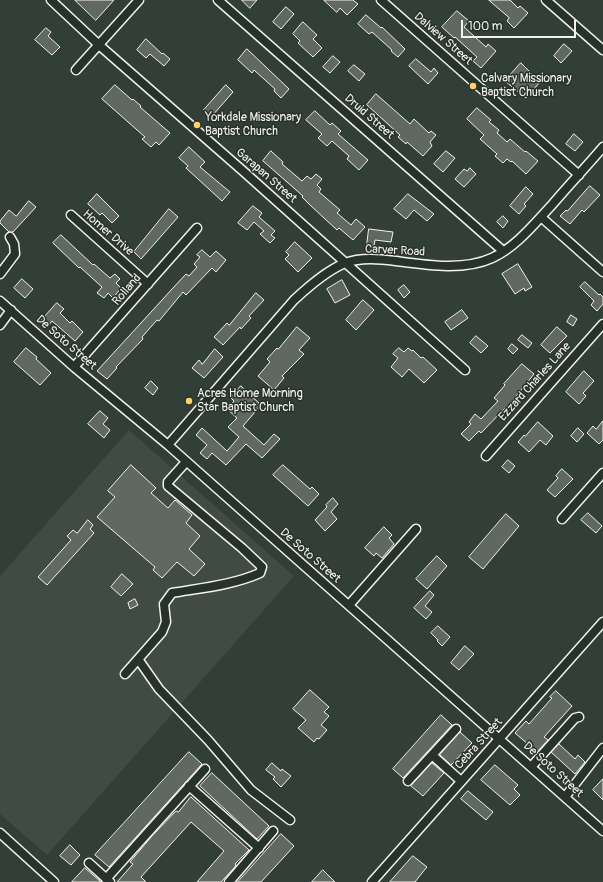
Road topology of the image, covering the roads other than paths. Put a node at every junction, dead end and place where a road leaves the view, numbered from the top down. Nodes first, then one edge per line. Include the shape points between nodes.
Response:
1 (51, 0) edge
2 (139, 0) edge
3 (218, 0) edge
4 (381, 0) edge
5 (546, 0) edge
6 (99, 45) junction
7 (603, 50) edge
8 (76, 70) dead end
9 (603, 147) edge
10 (579, 175) junction
11 (71, 215) dead end
12 (541, 217) junction
13 (197, 228) dead end
14 (10, 236) dead end
15 (503, 251) junction
16 (346, 263) junction
17 (603, 272) edge
18 (0, 274) edge
19 (148, 284) junction
20 (0, 301) edge
21 (11, 310) junction
22 (603, 324) edge
23 (0, 325) edge
24 (74, 367) junction
25 (465, 370) dead end
26 (168, 445) junction
27 (486, 456) dead end
28 (186, 462) junction
29 (603, 473) edge
30 (562, 520) dead end
31 (416, 529) dead end
32 (348, 605) junction
33 (603, 622) edge
34 (138, 658) junction
35 (125, 674) dead end
36 (579, 717) dead end
37 (456, 729) dead end
38 (500, 739) junction
39 (603, 748) edge
40 (432, 755) junction
41 (531, 767) junction
42 (205, 769) dead end
43 (408, 781) dead end
44 (461, 781) junction
45 (189, 786) junction
46 (565, 797) junction
47 (290, 820) dead end
48 (603, 831) edge
49 (273, 832) dead end
50 (0, 833) edge
51 (259, 848) junction
52 (89, 864) dead end
53 (108, 880) edge
54 (54, 882) edge
55 (229, 882) edge
56 (372, 882) edge

1 - 6 street, Garapan Street
2 - 6 street
3 - 15 street, Druid Street
4 - 10 street, Dalview Street
5 - 7 street
6 - 8 street
6 - 16 street, Garapan Street
9 - 10 street, Carver Road
10 - 12 street, Carver Road
11 - 19 street, Homer Drive
12 - 15 street, Carver Road
12 - 17 street
13 - 19 street, Rolland
14 - 18 street via 15,254
15 - 16 street, Carver Road via 492,258 460,266 382,259
16 - 25 street, Garapan Street
16 - 26 street, Carver Road via 325,274 294,300
19 - 24 street, Rolland
20 - 21 street, De Soto Street
21 - 23 street
21 - 24 street, De Soto Street
22 - 27 street, Ezzard Charles Lane
24 - 26 street, De Soto Street
26 - 28 street, De Soto Street
28 - 32 street, De Soto Street
28 - 34 street via 168,482 168,486 262,567 260,573 249,578 172,593 164,604 166,622 162,632
29 - 30 street
31 - 32 street
32 - 38 street, De Soto Street
33 - 38 street, Cebra Street
34 - 35 street
34 - 47 street via 159,688 250,790
36 - 41 street via 575,718
37 - 40 street
38 - 41 street, De Soto Street
38 - 44 street, Cebra Street
39 - 46 street
40 - 43 street
40 - 44 street
41 - 46 street, De Soto Street
42 - 45 street
44 - 56 street, Cebra Street
45 - 51 street
45 - 53 street
46 - 48 street, De Soto Street
49 - 51 street
50 - 54 street
51 - 55 street
52 - 53 street

